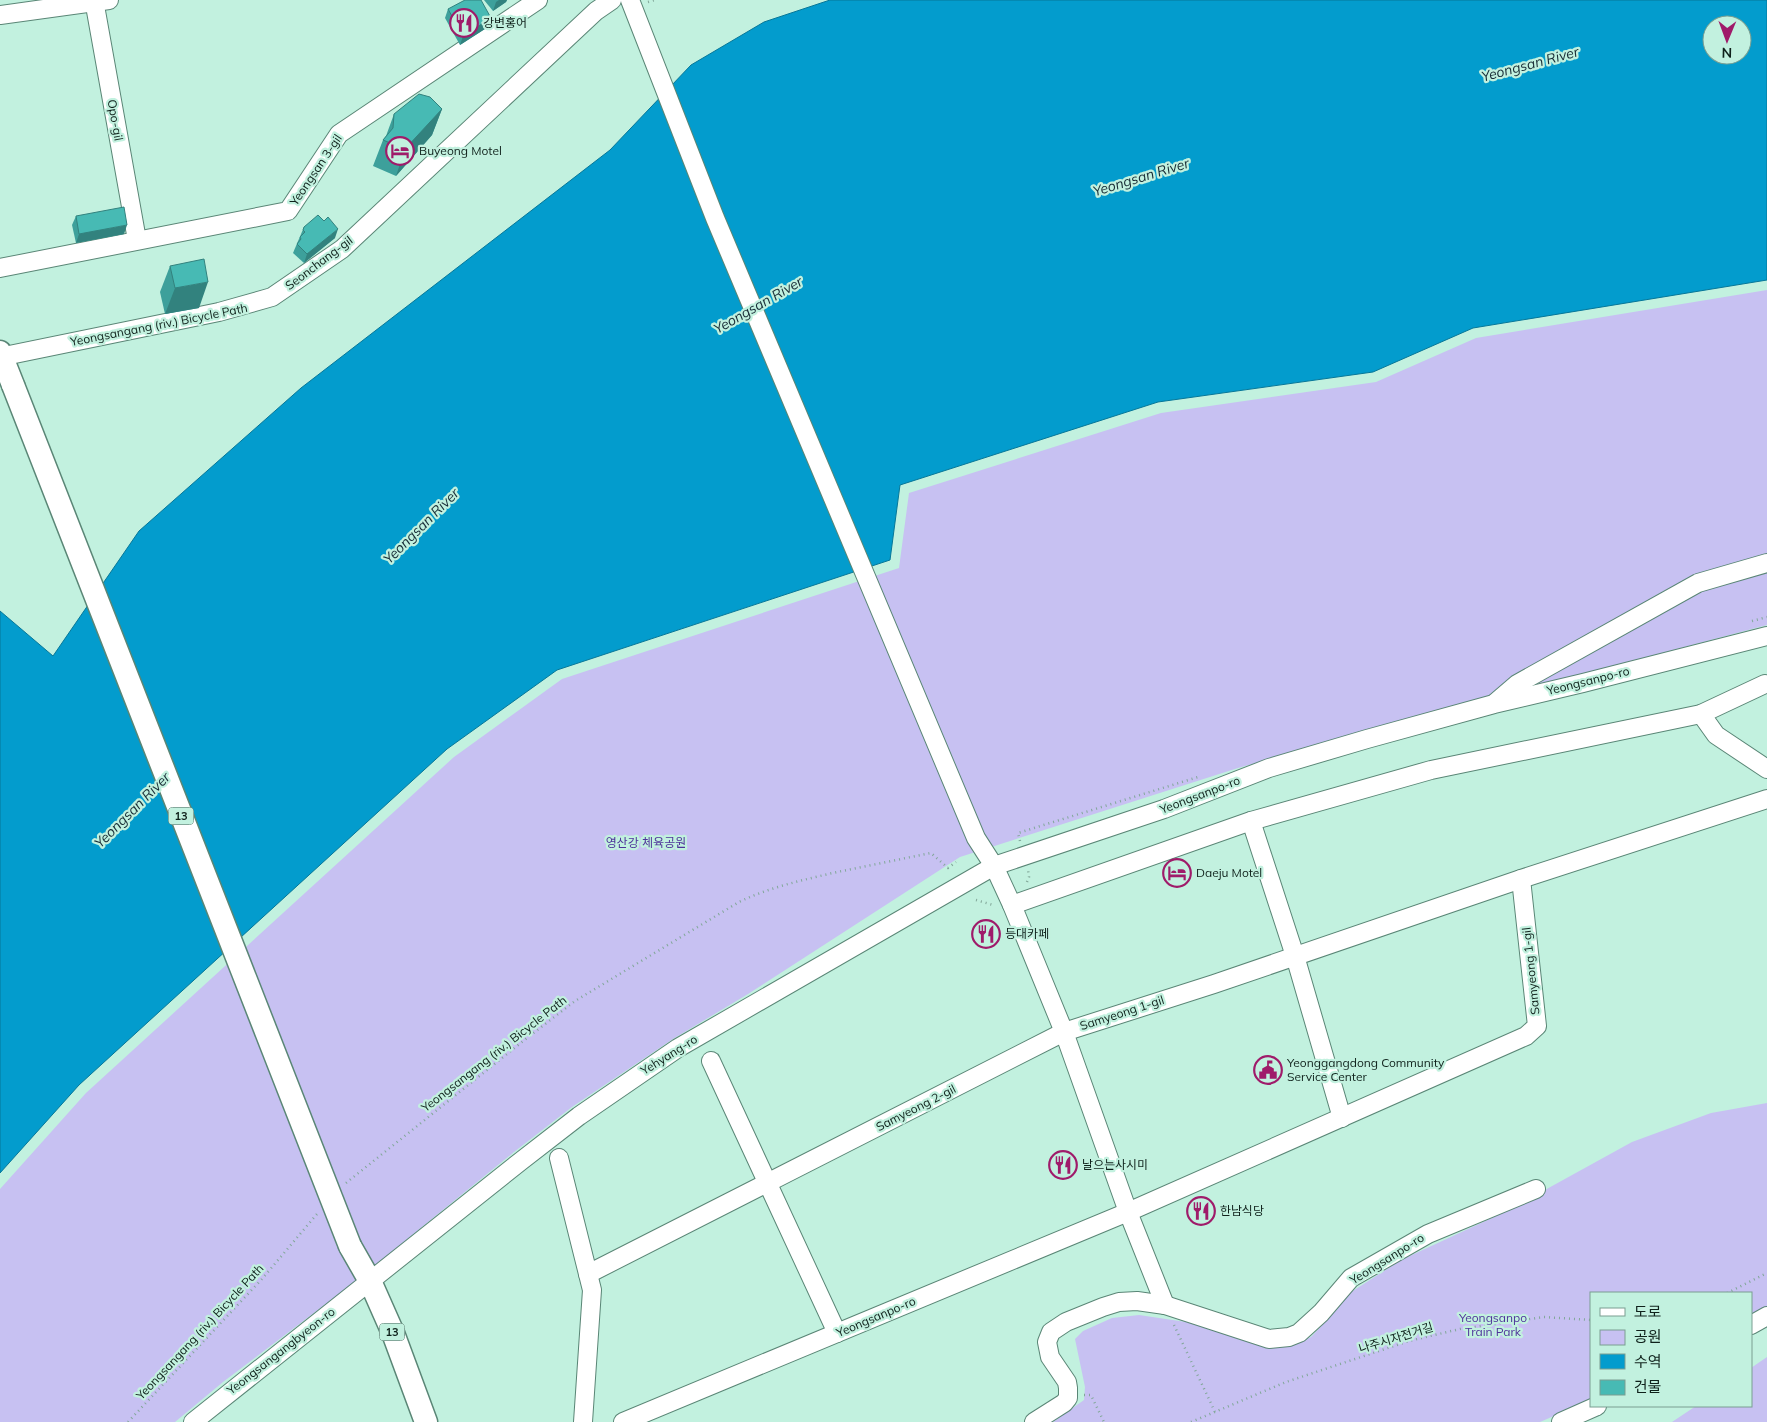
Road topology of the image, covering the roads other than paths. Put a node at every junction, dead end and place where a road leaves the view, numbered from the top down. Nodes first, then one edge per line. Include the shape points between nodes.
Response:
1 (538, 0) edge
2 (612, 0) edge
3 (630, 0) edge
4 (99, 1) edge
5 (0, 15) edge
6 (137, 240) junction
7 (0, 268) edge
8 (0, 355) edge
9 (1767, 563) edge
10 (1767, 636) edge
11 (1765, 684) dead end
12 (1494, 704) junction
13 (1701, 714) junction
14 (1767, 769) edge
15 (1767, 800) edge
16 (1251, 821) junction
17 (994, 866) junction
18 (1521, 879) junction
19 (1012, 905) junction
20 (1295, 956) junction
21 (1064, 1032) junction
22 (711, 1061) dead end
23 (1342, 1118) junction
24 (559, 1158) dead end
25 (767, 1183) junction
26 (1536, 1188) dead end
27 (1128, 1212) junction
28 (588, 1274) junction
29 (370, 1281) junction
30 (1165, 1305) junction
31 (1767, 1316) edge
32 (1752, 1324) edge
33 (837, 1333) junction
34 (1595, 1407) edge
35 (193, 1422) edge
36 (426, 1422) edge
37 (583, 1422) edge
38 (624, 1422) edge
39 (1034, 1422) edge
40 (1561, 1422) edge

1 - 6 street, Yeongsan 3-gil via 339,134 288,211
2 - 8 street, Seonchang-gil via 596,11 342,249 272,297 219,312
3 - 17 street via 715,218 976,838
4 - 5 street
4 - 6 street, Opo-gil
6 - 7 street, Yeongsan 3-gil
8 - 29 main road, 13, bridge via 350,1246
9 - 12 street via 1698,583 1517,684
10 - 12 street, Yeongsanpo-ro
11 - 13 street
12 - 17 street, Yeongsanpo-ro via 1269,768 1164,809
13 - 14 street via 1716,734
13 - 16 street via 1431,770
15 - 18 street, Samyeong 1-gil
16 - 19 street
16 - 20 street
17 - 19 street
17 - 29 street, Yehyang-ro via 695,1039 628,1082 528,1155
18 - 20 street, Samyeong 1-gil
18 - 23 street, Samyeong 1-gil via 1537,1026 1526,1036
19 - 21 street
20 - 21 street, Samyeong 1-gil
20 - 23 street
21 - 25 street, Samyeong 2-gil
21 - 27 street
22 - 25 street
23 - 27 street, Samyeong 1-gil
24 - 28 street
25 - 28 street, Samyeong 2-gil
25 - 33 street
26 - 30 street, Yeongsanpo-ro via 1428,1234 1351,1278 1321,1313 1288,1337 1269,1339 1256,1336
27 - 30 street
27 - 33 street, Yeongsanpo-ro
28 - 37 street via 592,1290
29 - 35 street, Yeongsangangbyeon-ro
29 - 36 main road, 13
30 - 39 street, Yeongsanpo-ro via 1119,1302 1066,1322 1051,1332 1047,1348 1067,1382 1069,1393 1064,1403
31 - 32 street
33 - 38 street, Yeongsanpo-ro
34 - 40 street

